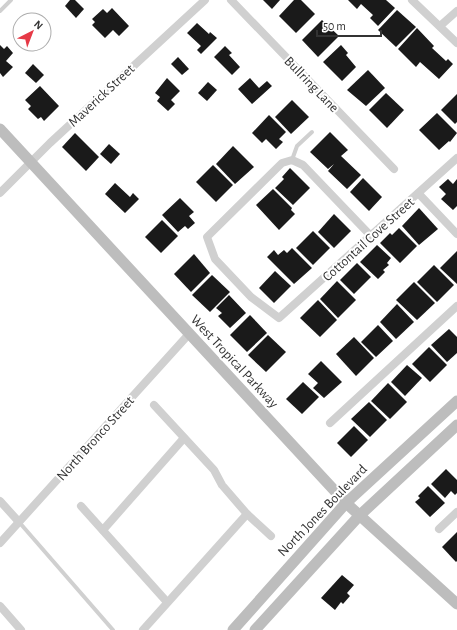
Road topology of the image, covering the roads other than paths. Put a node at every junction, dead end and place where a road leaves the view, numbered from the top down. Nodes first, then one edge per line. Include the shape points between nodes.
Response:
1 (11, 0) edge
2 (205, 0) edge
3 (231, 0) edge
4 (412, 0) edge
5 (0, 11) edge
6 (457, 11) edge
7 (440, 26) junction
8 (457, 43) edge
9 (0, 130) edge
10 (312, 132) dead end
11 (457, 158) edge
12 (292, 160) junction
13 (30, 162) junction
14 (394, 169) dead end
15 (0, 193) edge
16 (419, 194) junction
17 (457, 234) edge
18 (370, 235) junction
19 (457, 306) edge
20 (190, 334) junction
21 (457, 401) edge
22 (154, 405) dead end
23 (330, 423) dead end
24 (457, 425) edge
25 (184, 438) junction
26 (0, 501) edge
27 (346, 503) junction
28 (81, 506) dead end
29 (457, 512) edge
30 (247, 514) junction
31 (359, 516) junction
32 (19, 522) junction
33 (439, 529) dead end
34 (102, 530) junction
35 (271, 536) dead end
36 (0, 543) edge
37 (166, 602) junction
38 (457, 604) edge
39 (0, 606) edge
40 (21, 630) edge
41 (113, 630) edge
42 (143, 630) edge
43 (233, 630) edge
44 (255, 630) edge

1 - 5 lane
2 - 13 street, Maverick Street
3 - 14 street, Bullring Lane
4 - 7 street
6 - 7 street
7 - 8 street
9 - 13 main road, West Tropical Parkway
10 - 12 lane via 297,146
11 - 16 street, Cottontail Cove Street
12 - 18 street via 303,164
12 - 18 street, Cottontail Cove Street via 282,163 207,237 215,259 251,297 279,318
13 - 15 street, Maverick Street
13 - 20 main road, West Tropical Parkway
16 - 17 street
16 - 18 street, Cottontail Cove Street
19 - 23 street
20 - 27 main road, West Tropical Parkway
20 - 32 street, North Bronco Street
21 - 27 main road, North Jones Boulevard
22 - 25 street
24 - 31 main road
25 - 30 street via 214,470 222,485
25 - 34 street
26 - 32 street
27 - 31 main road, West Tropical Parkway
27 - 43 main road, North Jones Boulevard
28 - 34 street
29 - 33 street
30 - 35 street
30 - 37 street
31 - 38 main road, West Tropical Parkway
31 - 44 main road
32 - 36 street, North Bronco Street
32 - 41 lane
34 - 37 street
37 - 42 street
39 - 40 street

